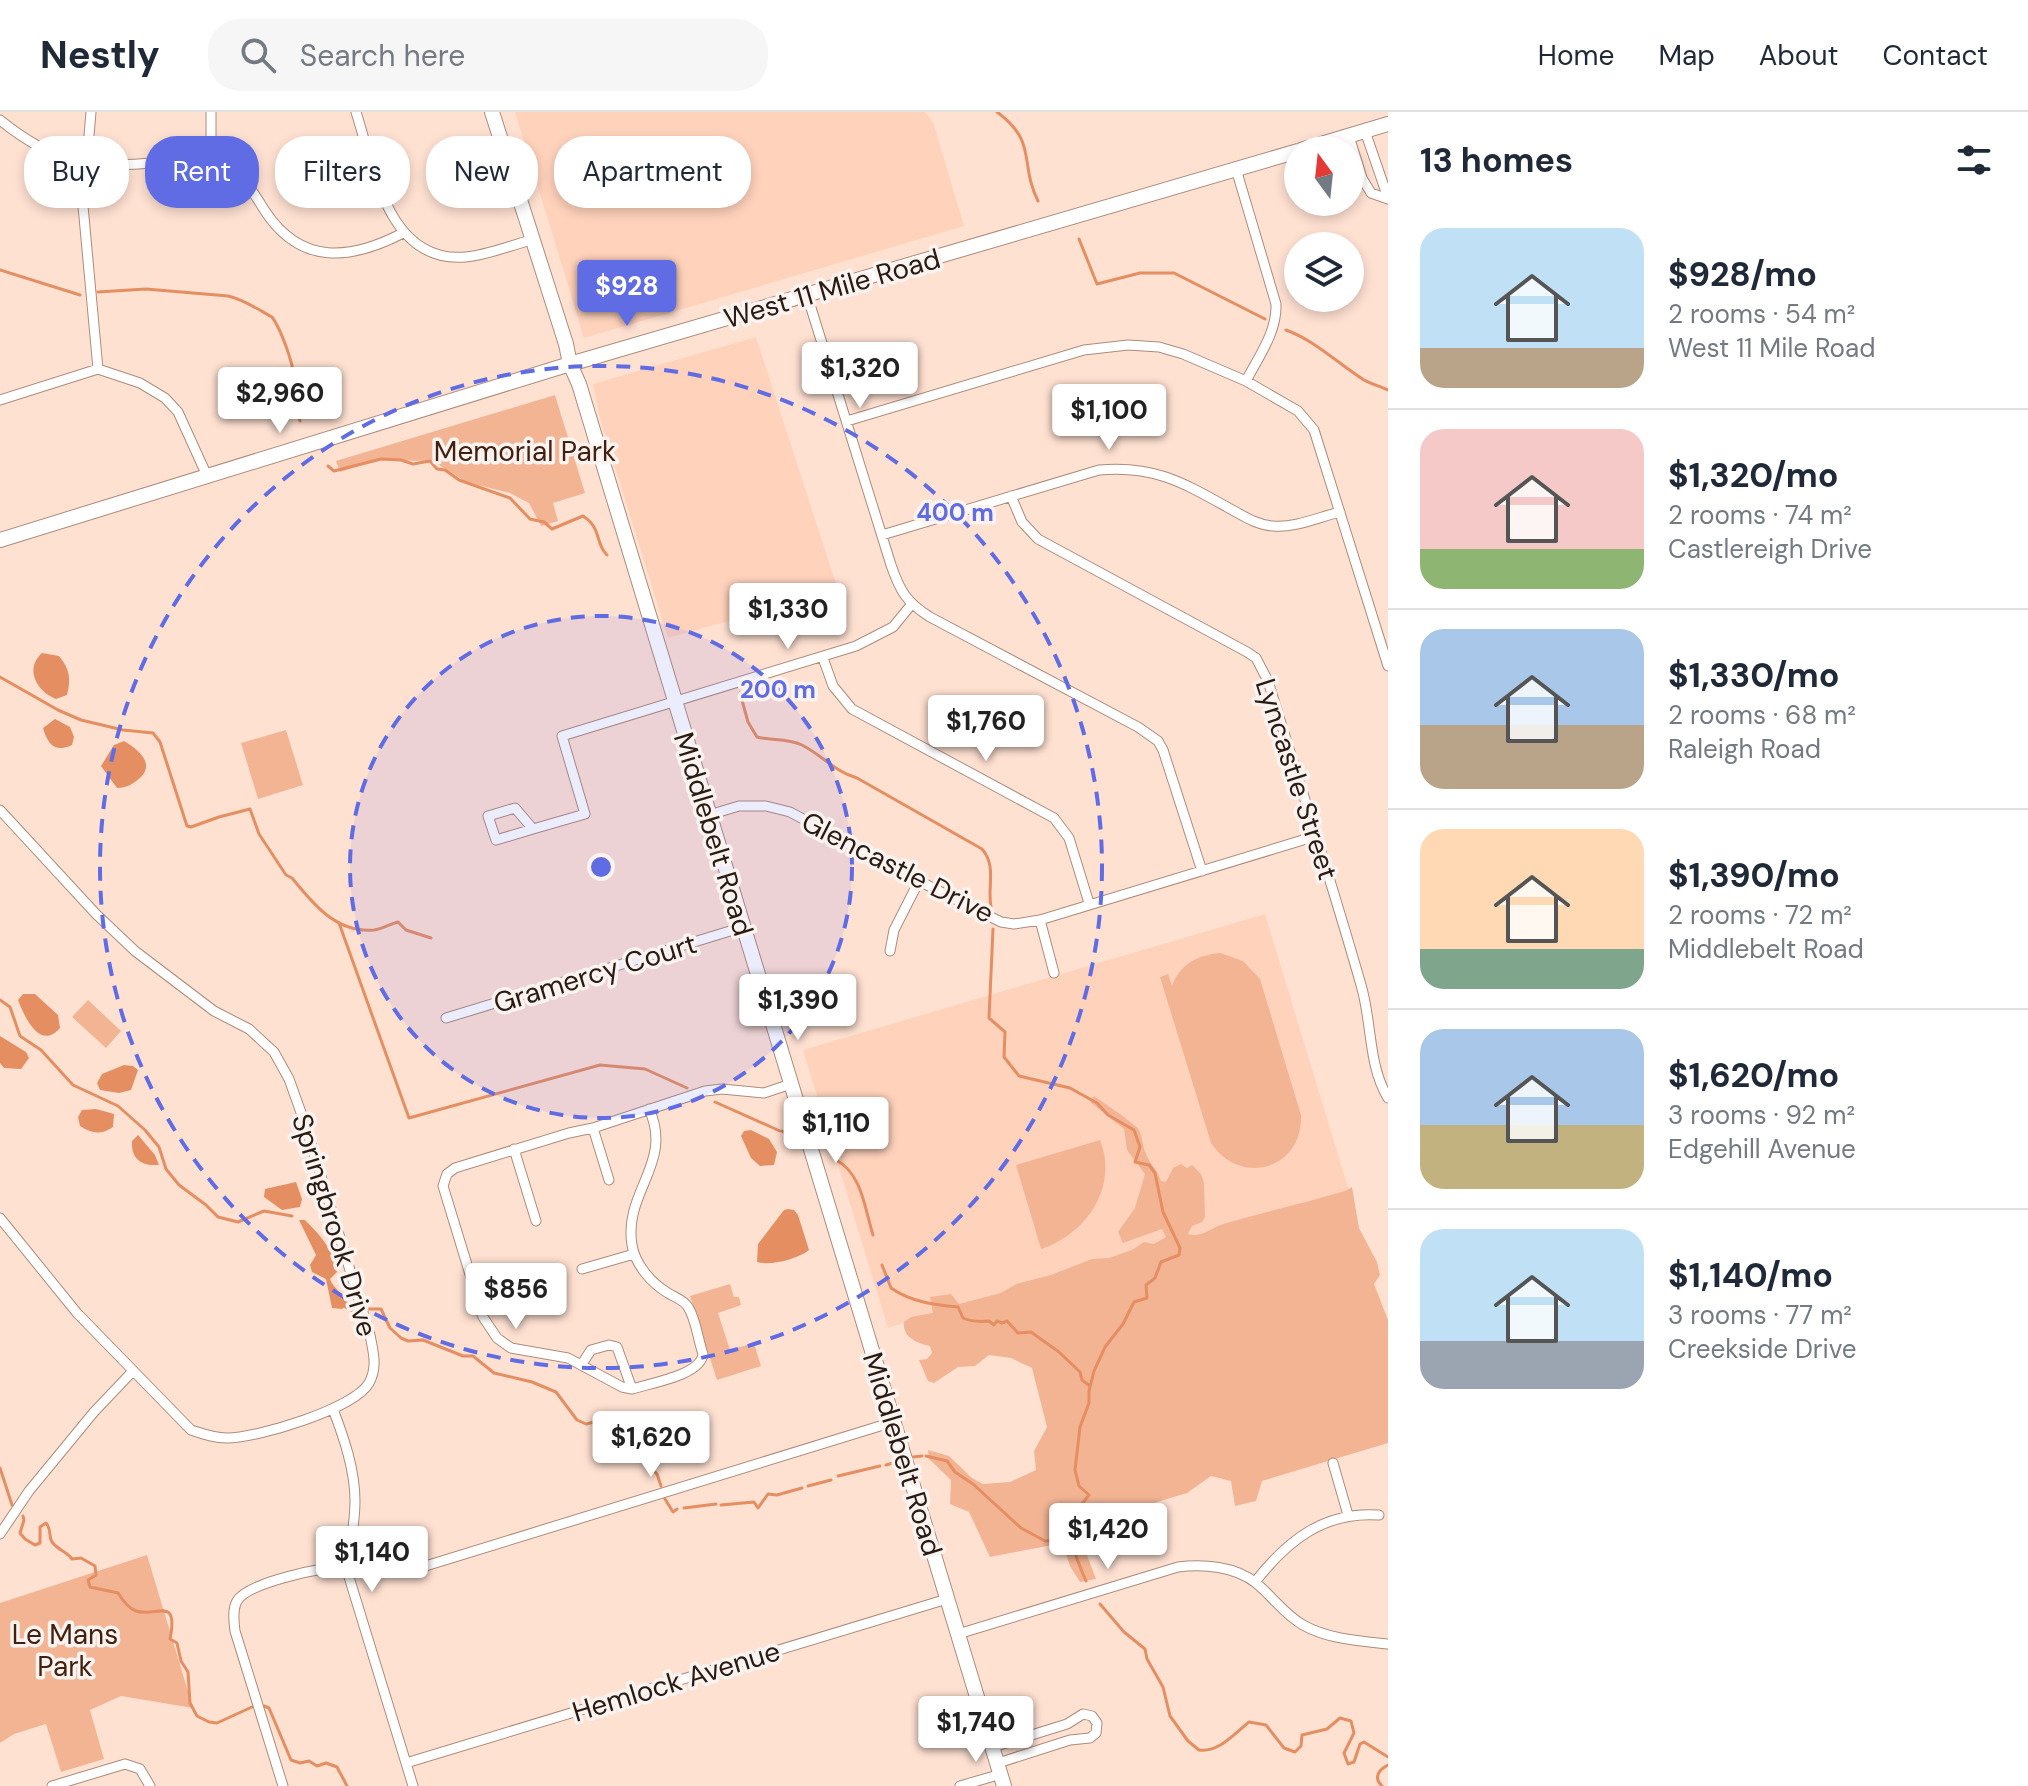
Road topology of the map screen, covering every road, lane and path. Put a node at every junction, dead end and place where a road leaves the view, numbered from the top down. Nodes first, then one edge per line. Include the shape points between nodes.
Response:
1 (91, 112) edge
2 (211, 112) edge
3 (356, 112) edge
4 (492, 112) edge
5 (0, 120) edge
6 (1388, 124) edge
7 (1365, 131) junction
8 (24, 136) edge
9 (89, 136) edge
10 (211, 136) edge
11 (1349, 136) edge
12 (1284, 155) edge
13 (1236, 169) junction
14 (1364, 181) edge
15 (1388, 198) edge
16 (259, 201) edge
17 (83, 208) edge
18 (403, 233) junction
19 (532, 240) junction
20 (807, 295) junction
21 (570, 364) junction
22 (98, 369) junction
23 (1246, 381) junction
24 (0, 400) edge
25 (847, 421) junction
26 (208, 478) junction
27 (1011, 496) junction
28 (1340, 512) junction
29 (882, 535) junction
30 (0, 540) edge
31 (911, 605) junction
32 (823, 658) junction
33 (1388, 666) edge
34 (674, 702) junction
35 (0, 810) edge
36 (709, 815) junction
37 (533, 829) junction
38 (1316, 836) junction
39 (1202, 871) junction
40 (919, 881) junction
41 (1089, 903) junction
42 (1040, 920) junction
43 (743, 927) junction
44 (890, 951) dead end
45 (1054, 973) dead end
46 (446, 1018) dead end
47 (791, 1084) junction
48 (1388, 1098) edge
49 (649, 1109) junction
50 (593, 1128) junction
51 (514, 1149) junction
52 (609, 1180) dead end
53 (0, 1218) edge
54 (536, 1221) dead end
55 (634, 1254) junction
56 (582, 1269) dead end
57 (539, 1273) dead end
58 (476, 1294) junction
59 (582, 1364) junction
60 (132, 1372) junction
61 (632, 1389) junction
62 (333, 1409) junction
63 (893, 1422) junction
64 (1333, 1463) dead end
65 (1348, 1515) junction
66 (1379, 1515) dead end
67 (0, 1534) edge
68 (349, 1566) junction
69 (419, 1568) dead end
70 (1255, 1582) junction
71 (947, 1599) junction
72 (958, 1634) junction
73 (1388, 1644) edge
74 (993, 1747) junction
75 (406, 1763) junction
76 (1001, 1774) edge
77 (148, 1782) edge
78 (52, 1786) edge
79 (283, 1786) edge
80 (413, 1786) edge
81 (960, 1786) edge

1 - 9 street
2 - 10 street
3 - 18 street via 389,211
4 - 19 street, Middlebelt Road
5 - 8 street
6 - 7 street, West 11 Mile Road
7 - 11 street, West 11 Mile Road
7 - 15 street
12 - 13 street, West 11 Mile Road
13 - 20 street, West 11 Mile Road
13 - 23 street via 1276,304 1272,333
14 - 15 street via 1371,193
16 - 18 street via 280,229 312,251 360,252
17 - 22 street
18 - 19 street via 448,256 467,257
19 - 21 street, Middlebelt Road
20 - 21 street, West 11 Mile Road
20 - 25 street
21 - 26 street, West 11 Mile Road
21 - 34 street, Middlebelt Road
22 - 24 street
22 - 26 street via 165,398 178,412
23 - 25 street via 1159,347 1106,346
23 - 28 street via 1308,421 1320,443
25 - 29 street
26 - 30 street, West 11 Mile Road
27 - 28 street via 1099,470 1136,469 1169,476 1270,526
27 - 29 street
27 - 38 street, Lyncastle Street via 1022,522 1038,539 1256,658 1268,681
28 - 33 street
29 - 31 street
31 - 32 street via 893,627 875,638
31 - 39 street via 1158,741
32 - 34 street
32 - 41 street via 833,686 852,709 1054,818 1069,838
34 - 36 street, Middlebelt Road
34 - 37 street via 562,736 585,814
35 - 62 street, Springbrook Drive via 135,951 214,1011 259,1037 285,1069 375,1356 366,1388
36 - 40 street, Glencastle Drive via 739,806 790,812
36 - 43 street, Middlebelt Road
37 - 37 street via 515,808 488,816 496,840
38 - 39 street, Glencastle Drive
38 - 48 street, Lyncastle Street via 1363,989
39 - 41 street, Glencastle Drive
40 - 42 street, Glencastle Drive via 1001,922
40 - 44 street via 894,930
41 - 42 street, Glencastle Drive
42 - 45 street
43 - 46 street, Gramercy Court
43 - 47 street, Middlebelt Road
47 - 49 street via 764,1093 705,1091
47 - 63 street, Middlebelt Road
49 - 50 street
49 - 55 street via 656,1139 649,1177 629,1225
50 - 51 street
50 - 52 street
51 - 54 street
51 - 58 street via 455,1168 443,1186
53 - 60 street, Springbrook Drive
55 - 56 street
55 - 61 street via 657,1286 688,1307 703,1354 694,1370
57 - 58 street
58 - 59 street via 488,1327 511,1348
59 - 61 street
59 - 61 street via 591,1350 617,1347
60 - 62 street, Springbrook Drive via 191,1430 209,1436 257,1433
60 - 67 street via 29,1491
62 - 68 street via 354,1484
63 - 69 street
63 - 71 street, Middlebelt Road
64 - 65 street
65 - 66 street
65 - 70 street via 1301,1534
68 - 75 street
68 - 79 street via 273,1582 246,1592 235,1607 235,1631
70 - 72 street via 1210,1565 1178,1567
70 - 73 street via 1302,1624 1344,1639
71 - 72 street, Middlebelt Road
71 - 75 street, Hemlock Avenue
72 - 74 street, Middlebelt Road
74 - 76 street, Middlebelt Road
74 - 76 street via 1083,1714 1097,1723 1090,1738 1070,1740
75 - 80 street
76 - 81 street
77 - 78 street via 134,1765 125,1764

